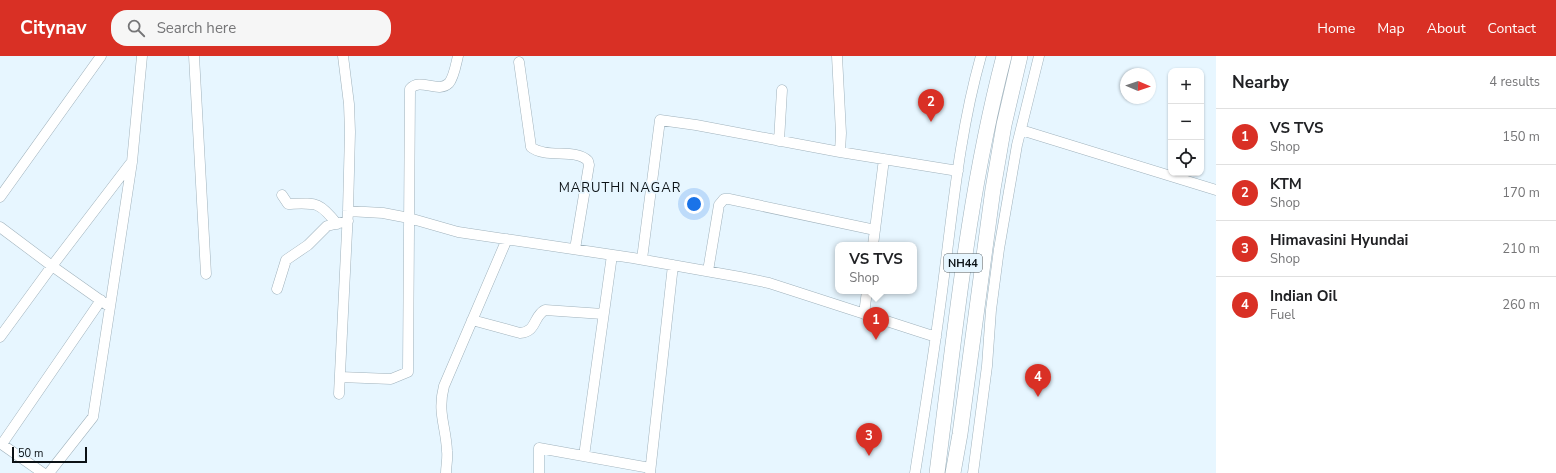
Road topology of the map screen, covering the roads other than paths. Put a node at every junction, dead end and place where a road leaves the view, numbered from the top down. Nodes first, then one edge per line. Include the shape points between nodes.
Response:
1 (101, 56) edge
2 (142, 56) edge
3 (194, 56) edge
4 (343, 56) edge
5 (458, 56) edge
6 (837, 56) edge
7 (981, 56) edge
8 (1004, 56) edge
9 (1020, 56) edge
10 (1039, 56) edge
11 (519, 62) dead end
12 (782, 90) dead end
13 (1021, 130) junction
14 (779, 141) junction
15 (840, 152) junction
16 (884, 159) junction
17 (132, 162) junction
18 (958, 171) junction
19 (1216, 190) edge
20 (282, 195) dead end
21 (0, 197) edge
22 (348, 216) junction
23 (409, 218) junction
24 (337, 224) junction
25 (0, 227) edge
26 (875, 230) junction
27 (507, 239) junction
28 (873, 242) edge
29 (575, 249) junction
30 (612, 255) junction
31 (642, 259) junction
32 (673, 265) junction
33 (52, 266) junction
34 (708, 271) junction
35 (206, 274) dead end
36 (277, 289) dead end
37 (867, 294) edge
38 (101, 300) junction
39 (110, 306) junction
40 (603, 314) junction
41 (864, 314) junction
42 (472, 320) junction
43 (0, 337) edge
44 (936, 337) junction
45 (340, 377) junction
46 (339, 394) dead end
47 (1, 444) edge
48 (584, 456) junction
49 (650, 471) edge
50 (43, 473) edge
51 (49, 473) edge
52 (446, 473) edge
53 (539, 473) edge
54 (915, 473) edge
55 (938, 473) edge
56 (953, 473) edge
57 (973, 473) edge

1 - 21 street
2 - 17 street
3 - 35 street
4 - 22 street via 349,111
5 - 23 street via 452,77 446,85 440,87 420,84 410,89
6 - 15 street
7 - 18 street via 966,119
8 - 55 highway, NH44 via 988,123 965,251
9 - 56 highway, NH44 via 993,189
10 - 13 street
11 - 29 street via 531,148 540,152 581,156 588,160
12 - 14 street
13 - 19 street
13 - 57 street via 999,250
14 - 15 street
14 - 31 street via 660,120
15 - 16 street
16 - 18 street
16 - 26 street
17 - 33 street
17 - 39 street
18 - 44 street
20 - 24 street via 288,204 312,203 326,209
22 - 23 street via 383,213
22 - 24 street
22 - 45 street
23 - 27 street via 458,232
23 - 45 street via 408,372 391,379
24 - 36 street via 326,226 308,245 286,260
25 - 33 street
26 - 28 street
26 - 34 street via 724,199 719,205
27 - 29 street
27 - 42 street
29 - 30 street
30 - 31 street
30 - 40 street
31 - 32 street
32 - 34 street
32 - 49 street
33 - 38 street
33 - 43 street
34 - 41 street via 769,283
37 - 41 street
38 - 39 street
38 - 47 street
39 - 51 street via 93,417
40 - 42 street via 545,310 539,314 530,330 520,333
40 - 48 street
41 - 44 street
42 - 52 street via 441,398 447,452
44 - 54 street
45 - 46 street
47 - 50 street
48 - 49 street
48 - 53 street via 539,448

